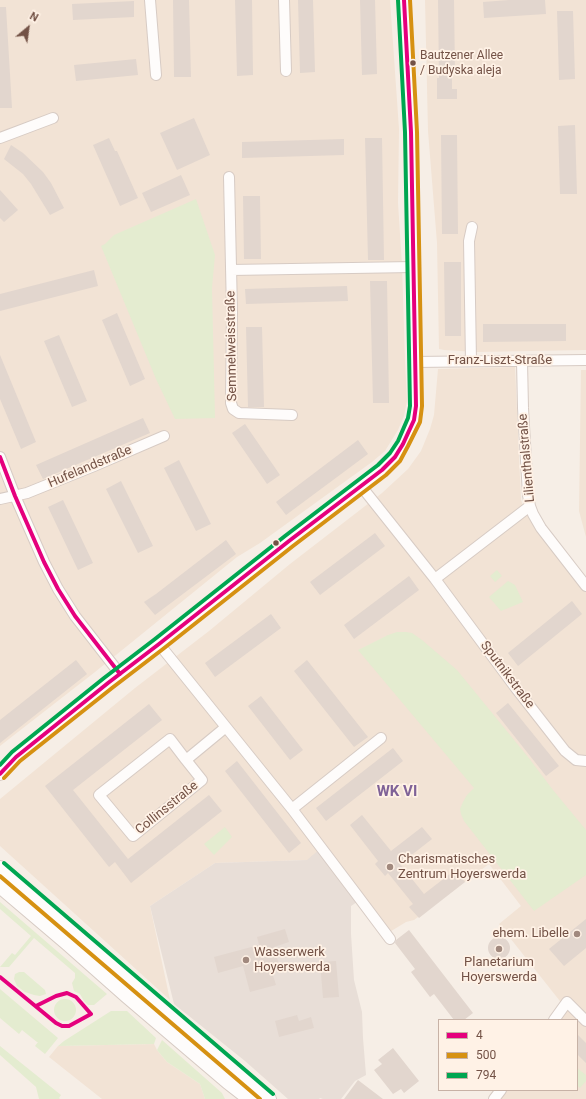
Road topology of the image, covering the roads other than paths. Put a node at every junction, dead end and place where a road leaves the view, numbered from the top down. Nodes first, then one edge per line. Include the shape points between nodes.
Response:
1 (150, 0) edge
2 (284, 0) edge
3 (404, 0) edge
4 (286, 71) dead end
5 (156, 75) dead end
6 (53, 118) dead end
7 (0, 138) edge
8 (229, 177) dead end
9 (472, 228) dead end
10 (414, 267) junction
11 (231, 270) junction
12 (586, 360) edge
13 (471, 361) junction
14 (522, 361) junction
15 (415, 362) junction
16 (292, 415) dead end
17 (164, 436) dead end
18 (0, 457) edge
19 (361, 486) junction
20 (15, 496) junction
21 (0, 499) edge
22 (530, 506) junction
23 (435, 579) junction
24 (586, 586) edge
25 (159, 644) junction
26 (120, 674) junction
27 (226, 727) junction
28 (380, 738) dead end
29 (16, 757) junction
30 (186, 760) junction
31 (586, 761) edge
32 (0, 767) edge
33 (0, 774) edge
34 (292, 809) junction
35 (0, 868) edge
36 (0, 886) edge
37 (390, 939) dead end
38 (555, 1019) edge
39 (586, 1021) edge
40 (500, 1091) edge
41 (259, 1097) edge
42 (494, 1099) edge

1 - 5 street
2 - 4 street
3 - 10 street via 411,132
6 - 7 street
8 - 11 street, Semmelweisstraße
9 - 13 street via 469,241
10 - 11 street
10 - 15 street
11 - 16 street, Semmelweisstraße via 233,409 244,414
12 - 14 street, Franz-Liszt-Straße
13 - 14 street, Franz-Liszt-Straße
13 - 15 street, Franz-Liszt-Straße
14 - 22 street, Lilienthalstraße via 522,408
15 - 19 street via 416,406 408,434 395,457
17 - 20 street, Hufelandstraße
18 - 20 street
19 - 23 street, Sputnikstraße
19 - 25 street
20 - 21 street, Hufelandstraße
20 - 26 street via 58,589 75,616
22 - 23 street
22 - 24 street, Lilienthalstraße via 541,528
23 - 31 street, Sputnikstraße via 565,751 576,760
25 - 26 street
25 - 27 street
26 - 29 street
27 - 30 street, Collinsstraße
27 - 34 street
28 - 34 street
29 - 32 street
29 - 33 street
30 - 30 street, Collinsstraße via 170,738 99,795 133,836 202,780
34 - 37 street
35 - 41 main road
36 - 41 main road via 228,1082
38 - 39 street via 567,1002
40 - 42 street

